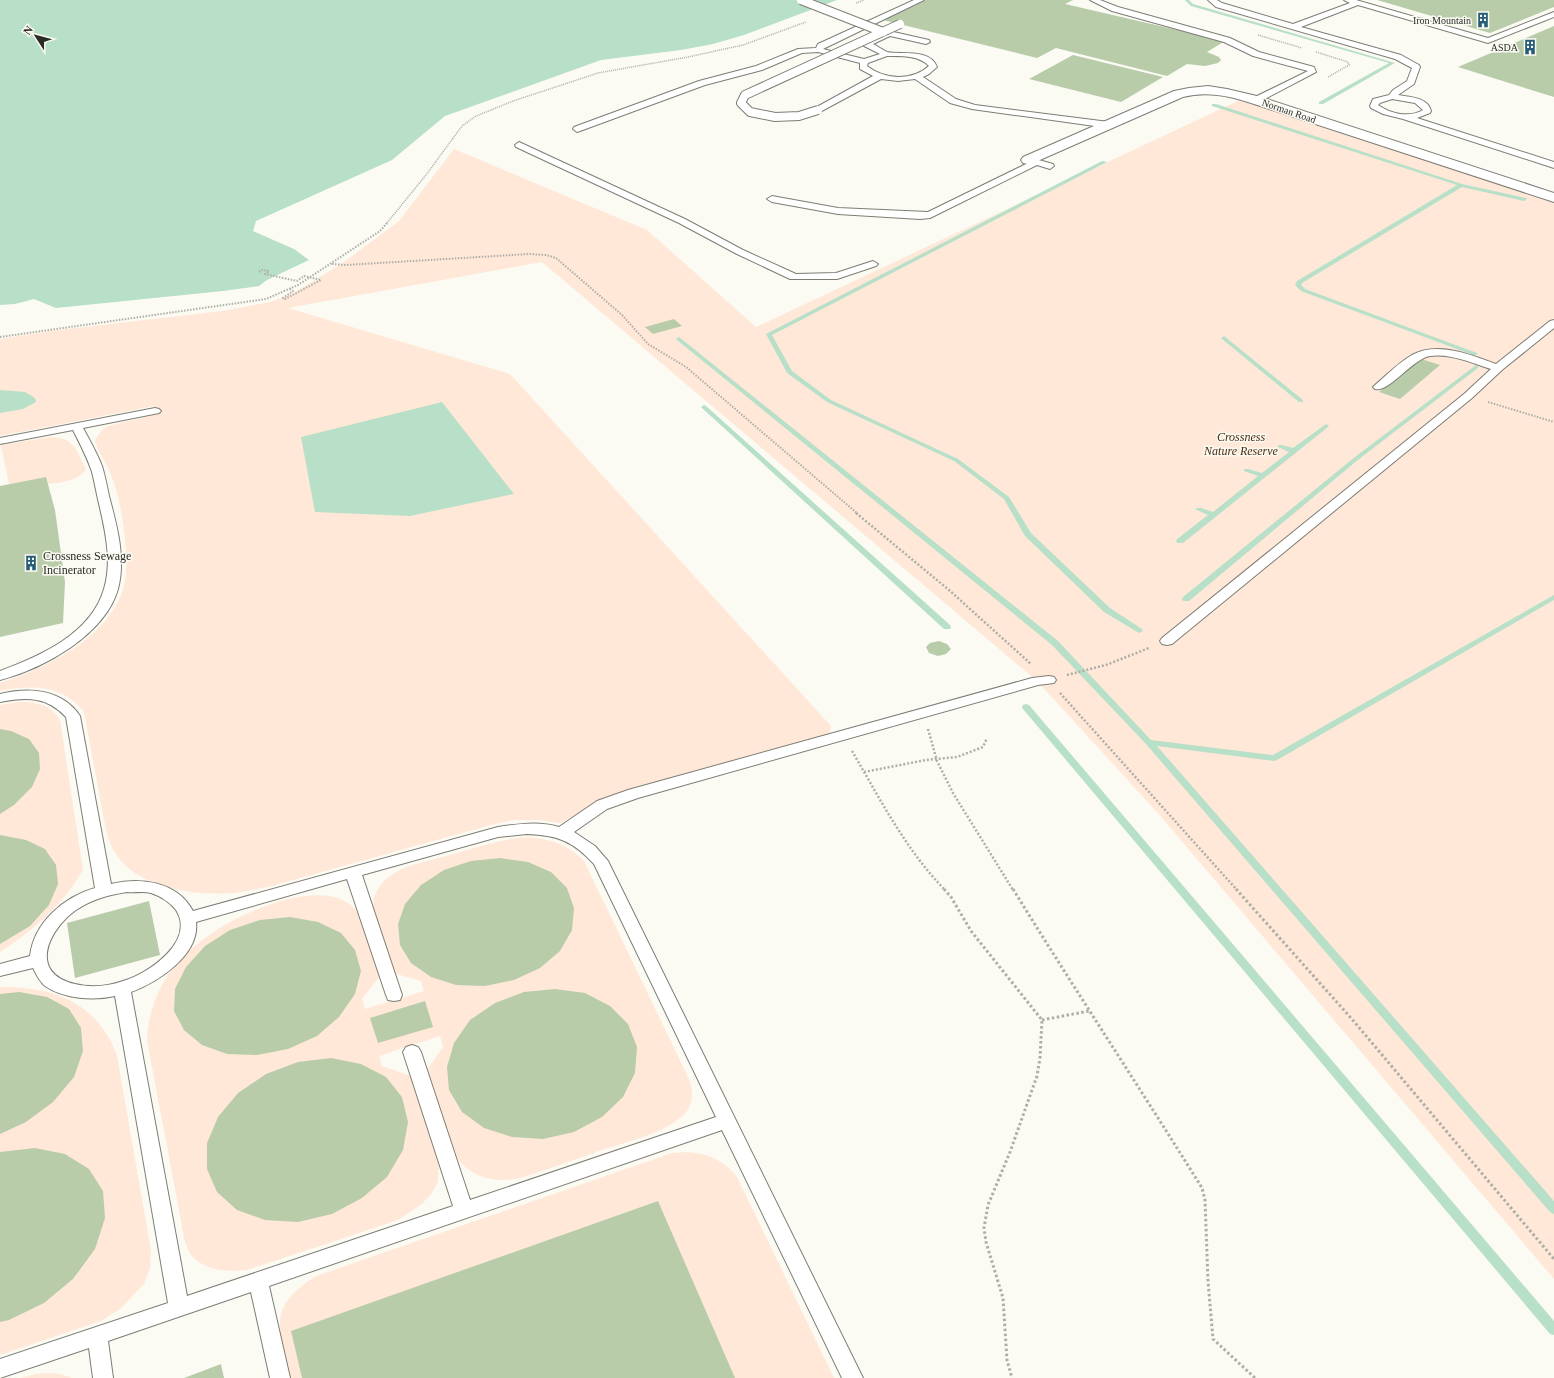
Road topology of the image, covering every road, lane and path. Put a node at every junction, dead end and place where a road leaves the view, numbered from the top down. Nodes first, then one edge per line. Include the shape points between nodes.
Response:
1 (800, 0) edge
2 (920, 0) edge
3 (1094, 0) edge
4 (1212, 0) edge
5 (1348, 0) edge
6 (1357, 3) junction
7 (1554, 14) edge
8 (807, 21) dead end
9 (900, 24) dead end
10 (1293, 27) junction
11 (883, 32) junction
12 (926, 42) dead end
13 (818, 50) junction
14 (886, 54) junction
15 (864, 62) junction
16 (880, 76) junction
17 (916, 76) junction
18 (1414, 88) junction
19 (1392, 97) junction
20 (1256, 100) junction
21 (1431, 112) junction
22 (1402, 116) junction
23 (1109, 125) junction
24 (577, 129) dead end
25 (1482, 142) junction
26 (519, 145) dead end
27 (1032, 161) junction
28 (1554, 165) edge
29 (1050, 166) dead end
30 (1554, 198) edge
31 (772, 199) dead end
32 (332, 264) junction
33 (873, 264) dead end
34 (259, 272) dead end
35 (311, 277) junction
36 (290, 289) junction
37 (1554, 323) edge
38 (0, 337) edge
39 (1498, 368) junction
40 (1379, 387) dead end
41 (1468, 396) junction
42 (155, 410) dead end
43 (1554, 422) edge
44 (76, 426) junction
45 (0, 441) edge
46 (1167, 641) joint
47 (0, 676) edge
48 (1049, 680) junction
49 (0, 698) edge
50 (920, 714) junction
51 (843, 735) junction
52 (987, 738) dead end
53 (937, 759) junction
54 (864, 772) junction
55 (562, 833) junction
56 (353, 873) junction
57 (104, 890) junction
58 (188, 918) junction
59 (39, 960) junction
60 (0, 970) edge
61 (122, 988) junction
62 (394, 995) dead end
63 (1090, 1011) junction
64 (1042, 1020) junction
65 (412, 1052) dead end
66 (727, 1121) junction
67 (464, 1210) junction
68 (1554, 1251) edge
69 (1549, 1253) junction
70 (1554, 1259) edge
71 (258, 1280) junction
72 (178, 1308) junction
73 (97, 1336) junction
74 (0, 1369) edge
75 (103, 1378) edge
76 (280, 1378) edge
77 (853, 1378) edge
78 (1012, 1378) edge
79 (1255, 1378) edge

1 - 11 lane, bridge
2 - 13 lane via 820,46
3 - 20 lane via 1115,9 1227,40 1256,54 1311,69 1312,72
4 - 10 lane via 1219,5
5 - 6 lane
6 - 7 lane via 1488,41
6 - 10 lane
8 - 32 path via 742,45 598,73 476,116 462,126 384,227
9 - 11 lane, bridge
10 - 18 lane via 1398,57 1416,67
11 - 16 lane, bridge via 745,95 741,103 750,112 775,117 799,116 818,110
12 - 14 lane via 889,33 867,44
13 - 15 lane
13 - 24 lane via 802,51 759,68 702,83
14 - 15 lane
14 - 17 lane via 921,57 932,64 933,67 928,73
15 - 16 lane via 863,67 869,73
16 - 17 lane
17 - 23 lane via 953,101 975,107
18 - 19 lane via 1396,92
18 - 21 lane
19 - 21 lane via 1404,98
19 - 22 lane via 1376,101 1374,106 1384,112
20 - 23 street, Norman Road via 1216,90 1190,91
20 - 30 street, Norman Road
21 - 22 lane
21 - 25 lane
22 - 25 lane
23 - 27 street, Norman Road via 1066,142
25 - 28 lane
26 - 33 lane via 682,221 794,277 837,276
27 - 29 lane
27 - 31 lane via 930,215 838,211
32 - 35 path
32 - 48 path via 529,254 556,258 622,315 648,344 686,367 949,590
34 - 35 path via 269,271 265,274 297,281 304,276
35 - 36 path
35 - 36 path via 322,280 283,298 293,291
36 - 38 path via 266,299 232,305
37 - 39 lane
39 - 40 lane via 1454,355 1426,354 1407,364
39 - 41 lane
41 - 43 path
41 - 46 lane
42 - 44 lane
44 - 45 lane
44 - 47 lane via 96,467 113,534 115,565 108,599 85,630 66,644 46,656
46 - 48 path via 1106,665
48 - 50 lane via 1037,680
48 - 69 path via 1351,1018
49 - 57 lane via 24,694 42,695 56,700 73,716
50 - 51 lane
50 - 53 path via 926,722
51 - 54 path
51 - 55 lane via 616,799 590,812
52 - 53 path via 983,747 957,757
53 - 54 path
53 - 63 path via 952,793
54 - 64 path via 928,873 951,897 971,931
55 - 56 lane via 534,828 498,832
55 - 66 lane via 585,846 600,862
56 - 58 lane
56 - 62 lane
57 - 58 lane via 127,886 149,887 162,891 182,904
57 - 59 lane via 60,913 46,930 38,948
58 - 61 lane via 187,935 178,952 162,968 141,982
59 - 60 lane
59 - 61 lane via 39,965 49,980 67,989 90,993
61 - 72 lane
63 - 64 path
63 - 79 path via 1202,1188 1205,1200 1212,1339
64 - 78 path via 1037,1076 988,1205 984,1228 1003,1298 1007,1360
65 - 67 lane
66 - 67 lane
66 - 77 lane
67 - 71 lane
68 - 69 path
69 - 70 path
71 - 72 lane
71 - 76 lane
72 - 73 lane
73 - 74 lane
73 - 75 lane

